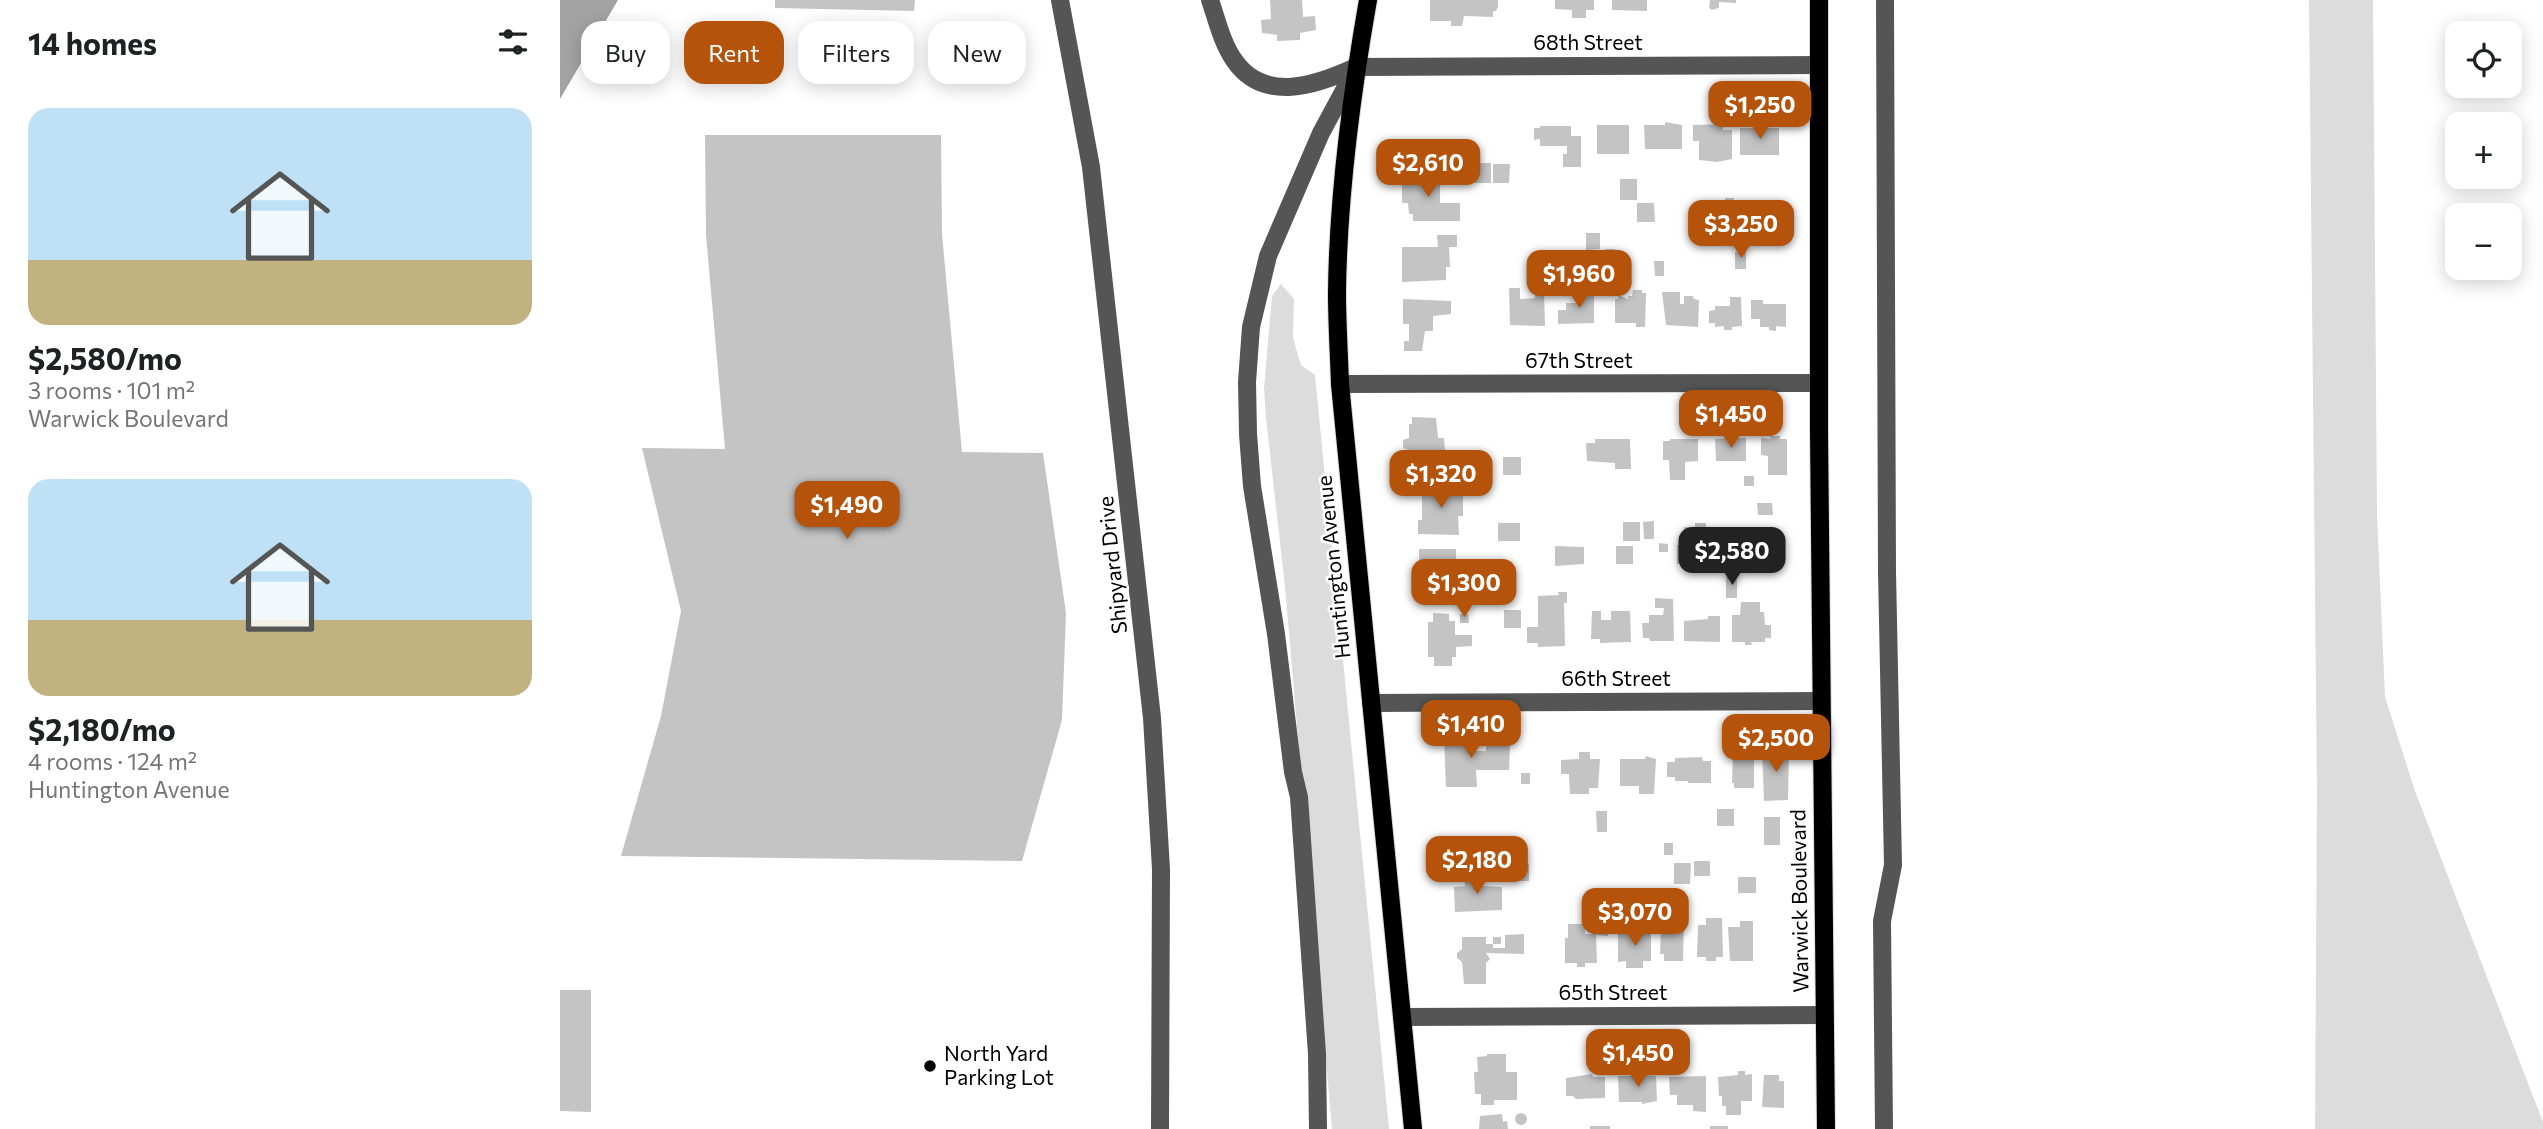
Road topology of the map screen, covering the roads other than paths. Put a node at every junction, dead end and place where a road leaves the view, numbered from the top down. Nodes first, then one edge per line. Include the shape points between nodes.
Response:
1 (1059, 0) edge
2 (1210, 0) edge
3 (1368, 0) edge
4 (1819, 0) edge
5 (1885, 0) edge
6 (1819, 65) junction
7 (1356, 67) junction
8 (1819, 383) junction
9 (1340, 384) junction
10 (1821, 701) junction
11 (1371, 703) junction
12 (1824, 1015) junction
13 (1402, 1017) junction
14 (1160, 1129) edge
15 (1318, 1129) edge
16 (1413, 1129) edge
17 (1826, 1129) edge
18 (1884, 1129) edge

1 - 14 street, Shipyard Drive via 1091,167 1152,718 1161,869
2 - 7 street via 1233,58 1241,70 1264,85 1307,85
3 - 7 main road, Huntington Avenue
4 - 6 main road, Warwick Boulevard
5 - 18 street via 1887,582 1894,865 1882,924
6 - 7 street, 68th Street
6 - 8 main road, Warwick Boulevard
7 - 9 main road, Huntington Avenue via 1337,293
7 - 15 street via 1321,133 1268,256 1251,327 1248,377 1252,486 1299,797
8 - 9 street, 67th Street
8 - 10 main road, Warwick Boulevard
9 - 11 main road, Huntington Avenue
10 - 11 street, 66th Street
10 - 12 main road, Warwick Boulevard
11 - 13 main road, Huntington Avenue
12 - 13 street, 65th Street
12 - 17 main road, Warwick Boulevard
13 - 16 main road, Huntington Avenue

